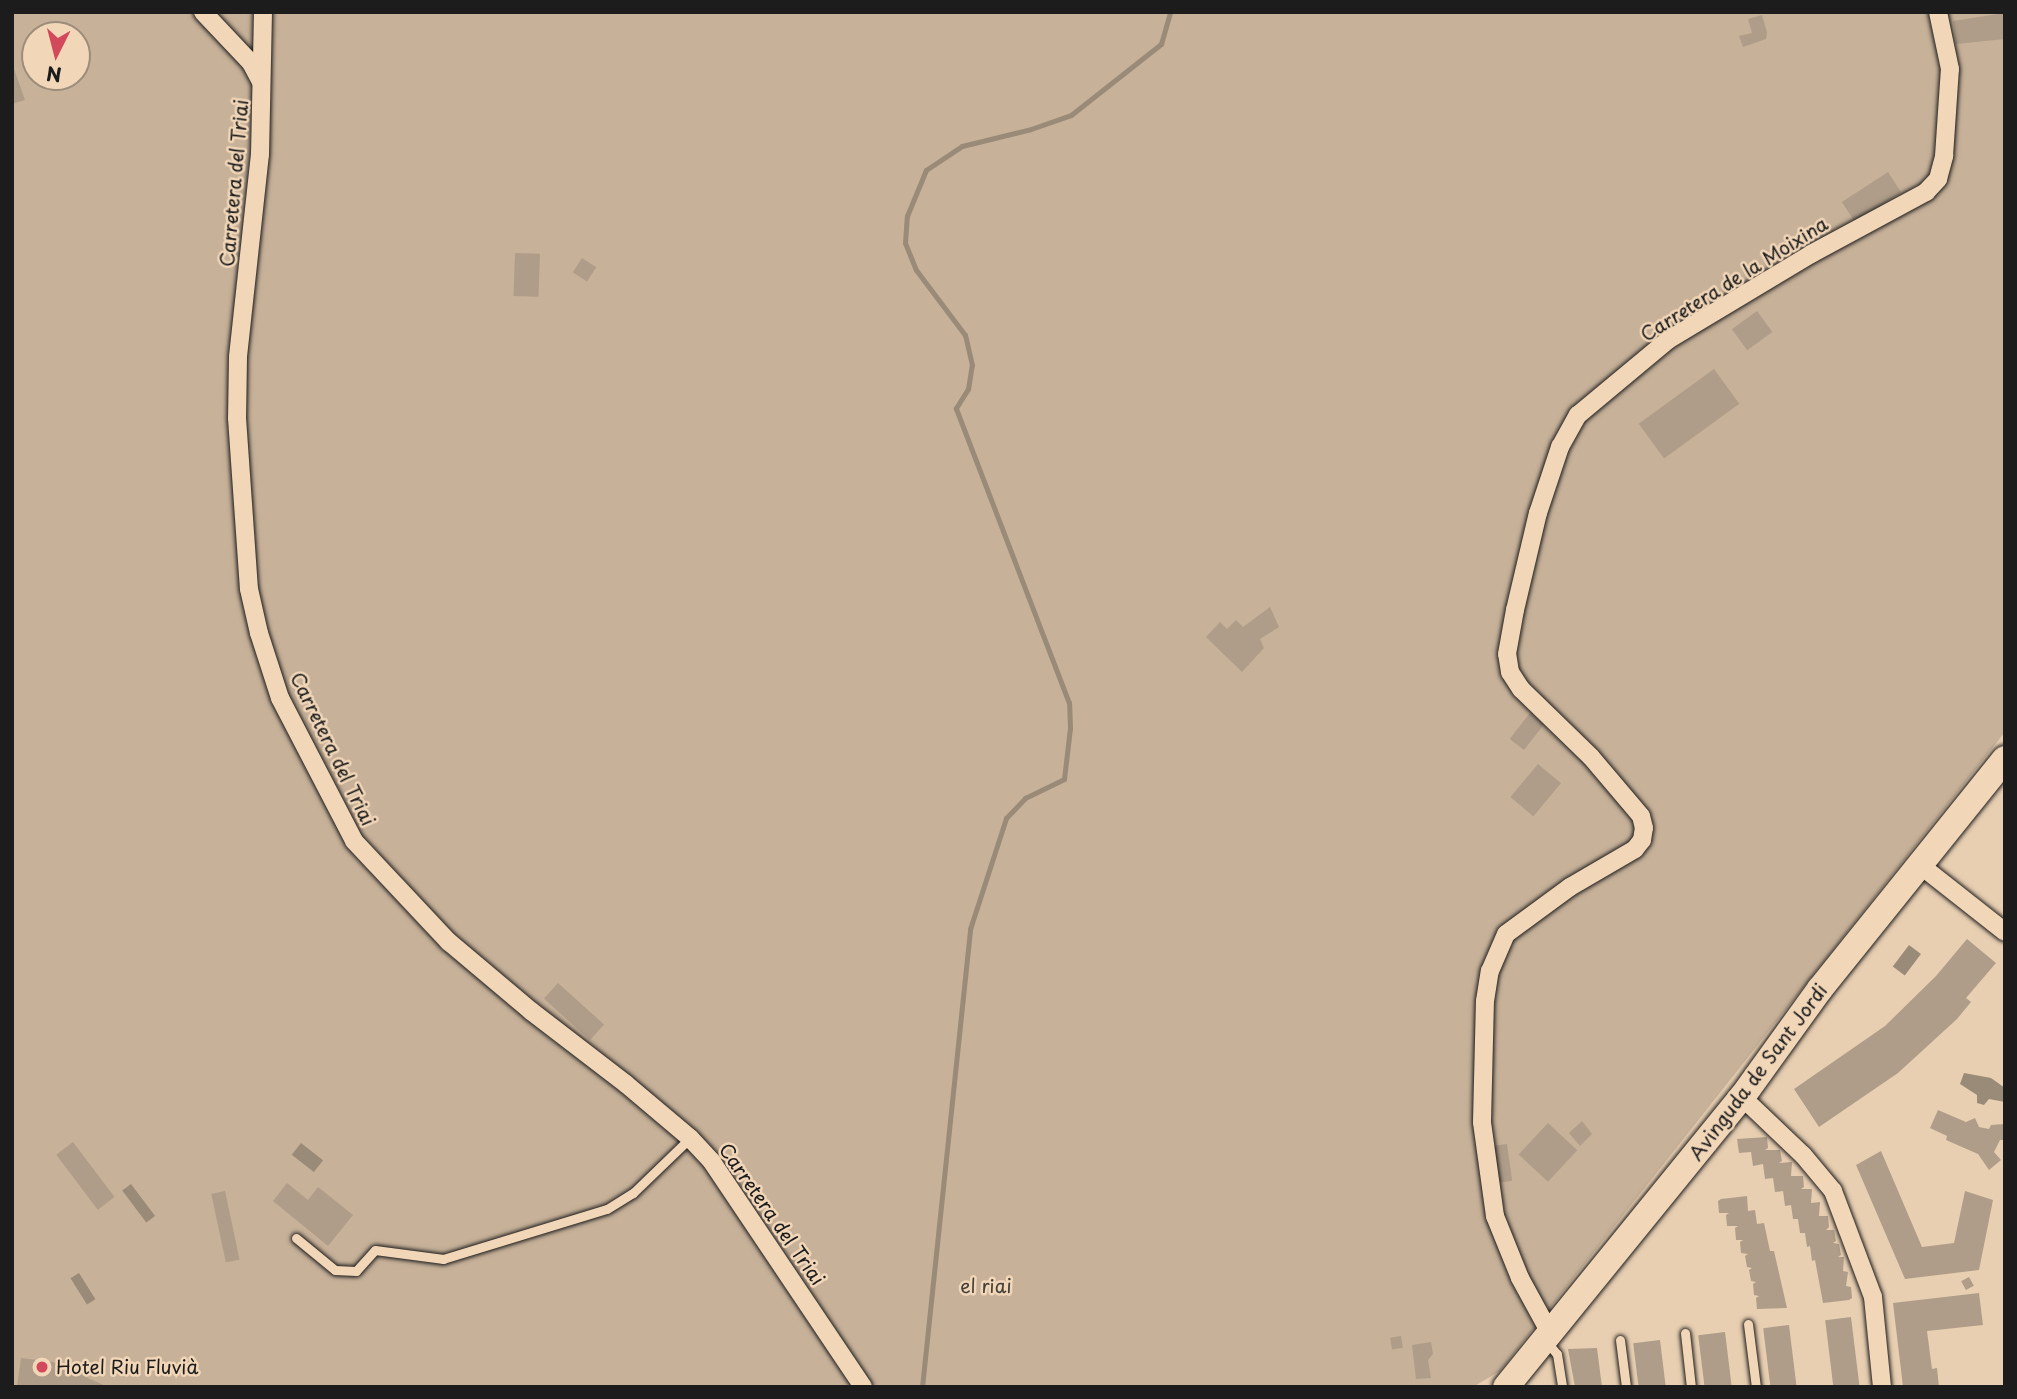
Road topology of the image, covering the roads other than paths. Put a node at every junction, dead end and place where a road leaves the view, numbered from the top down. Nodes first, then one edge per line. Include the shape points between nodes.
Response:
1 (203, 12) edge
2 (263, 12) edge
3 (1938, 12) edge
4 (263, 85) junction
5 (2005, 759) edge
6 (1920, 865) junction
7 (2005, 932) edge
8 (1742, 1097) junction
9 (690, 1138) junction
10 (296, 1238) dead end
11 (1748, 1324) dead end
12 (1685, 1333) dead end
13 (1548, 1336) junction
14 (1620, 1340) dead end
15 (1508, 1386) edge
16 (863, 1387) edge
17 (1562, 1387) edge
18 (1626, 1387) edge
19 (1691, 1387) edge
20 (1756, 1387) edge
21 (1882, 1387) edge

1 - 4 street via 251,63
2 - 4 street, Carretera del Triai
3 - 13 street, Carretera de la Moixina via 1950,69 1938,179 1926,192 1668,340 1578,415 1560,447 1538,513 1507,654 1510,672 1641,816 1644,828 1635,849 1570,887 1506,934 1490,971 1482,1122 1495,1216
4 - 9 street, Carretera del Triai via 238,356 237,418 249,589 280,698 354,841 449,942
5 - 6 main road, Avinguda de Sant Jordi
6 - 7 street
6 - 8 main road, Avinguda de Sant Jordi
8 - 13 main road, Avinguda de Sant Jordi
8 - 21 street via 1804,1155 1833,1191 1873,1297
9 - 10 lane via 633,1193 607,1209 443,1259 375,1250 356,1271 335,1270
9 - 16 street, Carretera del Triai via 712,1162
11 - 20 lane
12 - 19 lane
13 - 15 main road, Avinguda de Sant Jordi
13 - 17 lane via 1557,1354
14 - 18 lane

